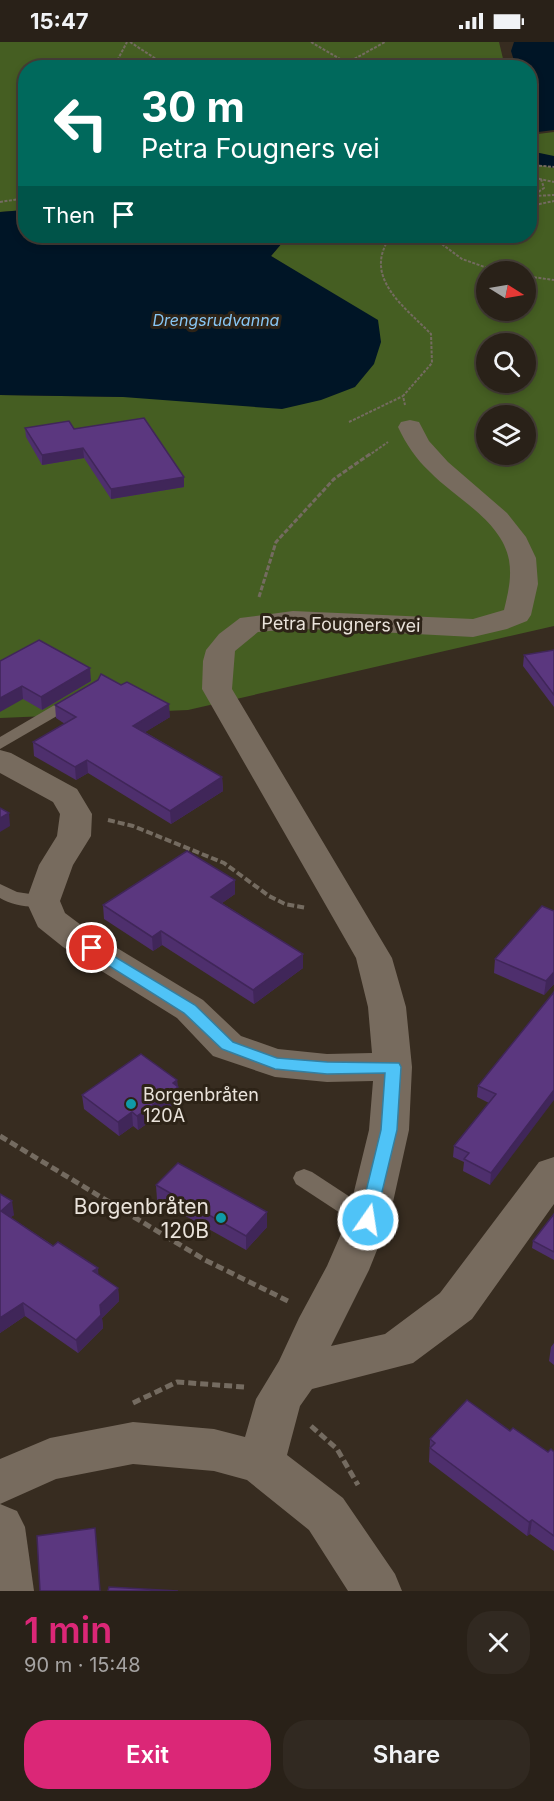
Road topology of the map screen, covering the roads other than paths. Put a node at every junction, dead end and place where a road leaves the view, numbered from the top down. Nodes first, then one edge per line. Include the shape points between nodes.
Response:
1 (410, 427) road end
2 (92, 688) edge
3 (0, 744) edge
4 (0, 760) edge
5 (0, 890) edge
6 (43, 901) junction
7 (393, 1067) junction
8 (554, 1173) edge
9 (304, 1178) dead end
10 (368, 1220) junction
11 (297, 1373) junction
12 (261, 1464) junction
13 (0, 1482) edge
14 (0, 1527) edge
15 (9, 1591) edge
16 (377, 1591) edge

1 - 7 street, Petra Fougners vei via 421,447 492,512 520,549 526,569 517,615 472,628 293,620 250,624 221,650 217,689 374,958 387,1007
2 - 3 lane
4 - 6 street via 65,796 76,814 74,837 56,865
5 - 6 lane via 13,898
6 - 7 street via 50,919 190,1009 227,1046 275,1063 327,1068
7 - 10 street, Petra Fougners vei via 389,1130
8 - 11 street via 456,1306 397,1350
9 - 10 lane
10 - 11 street, Petra Fougners vei
11 - 12 street, Petra Fougners vei via 279,1399
12 - 13 street via 214,1450 133,1443 50,1459
12 - 16 street via 326,1514
14 - 15 street

